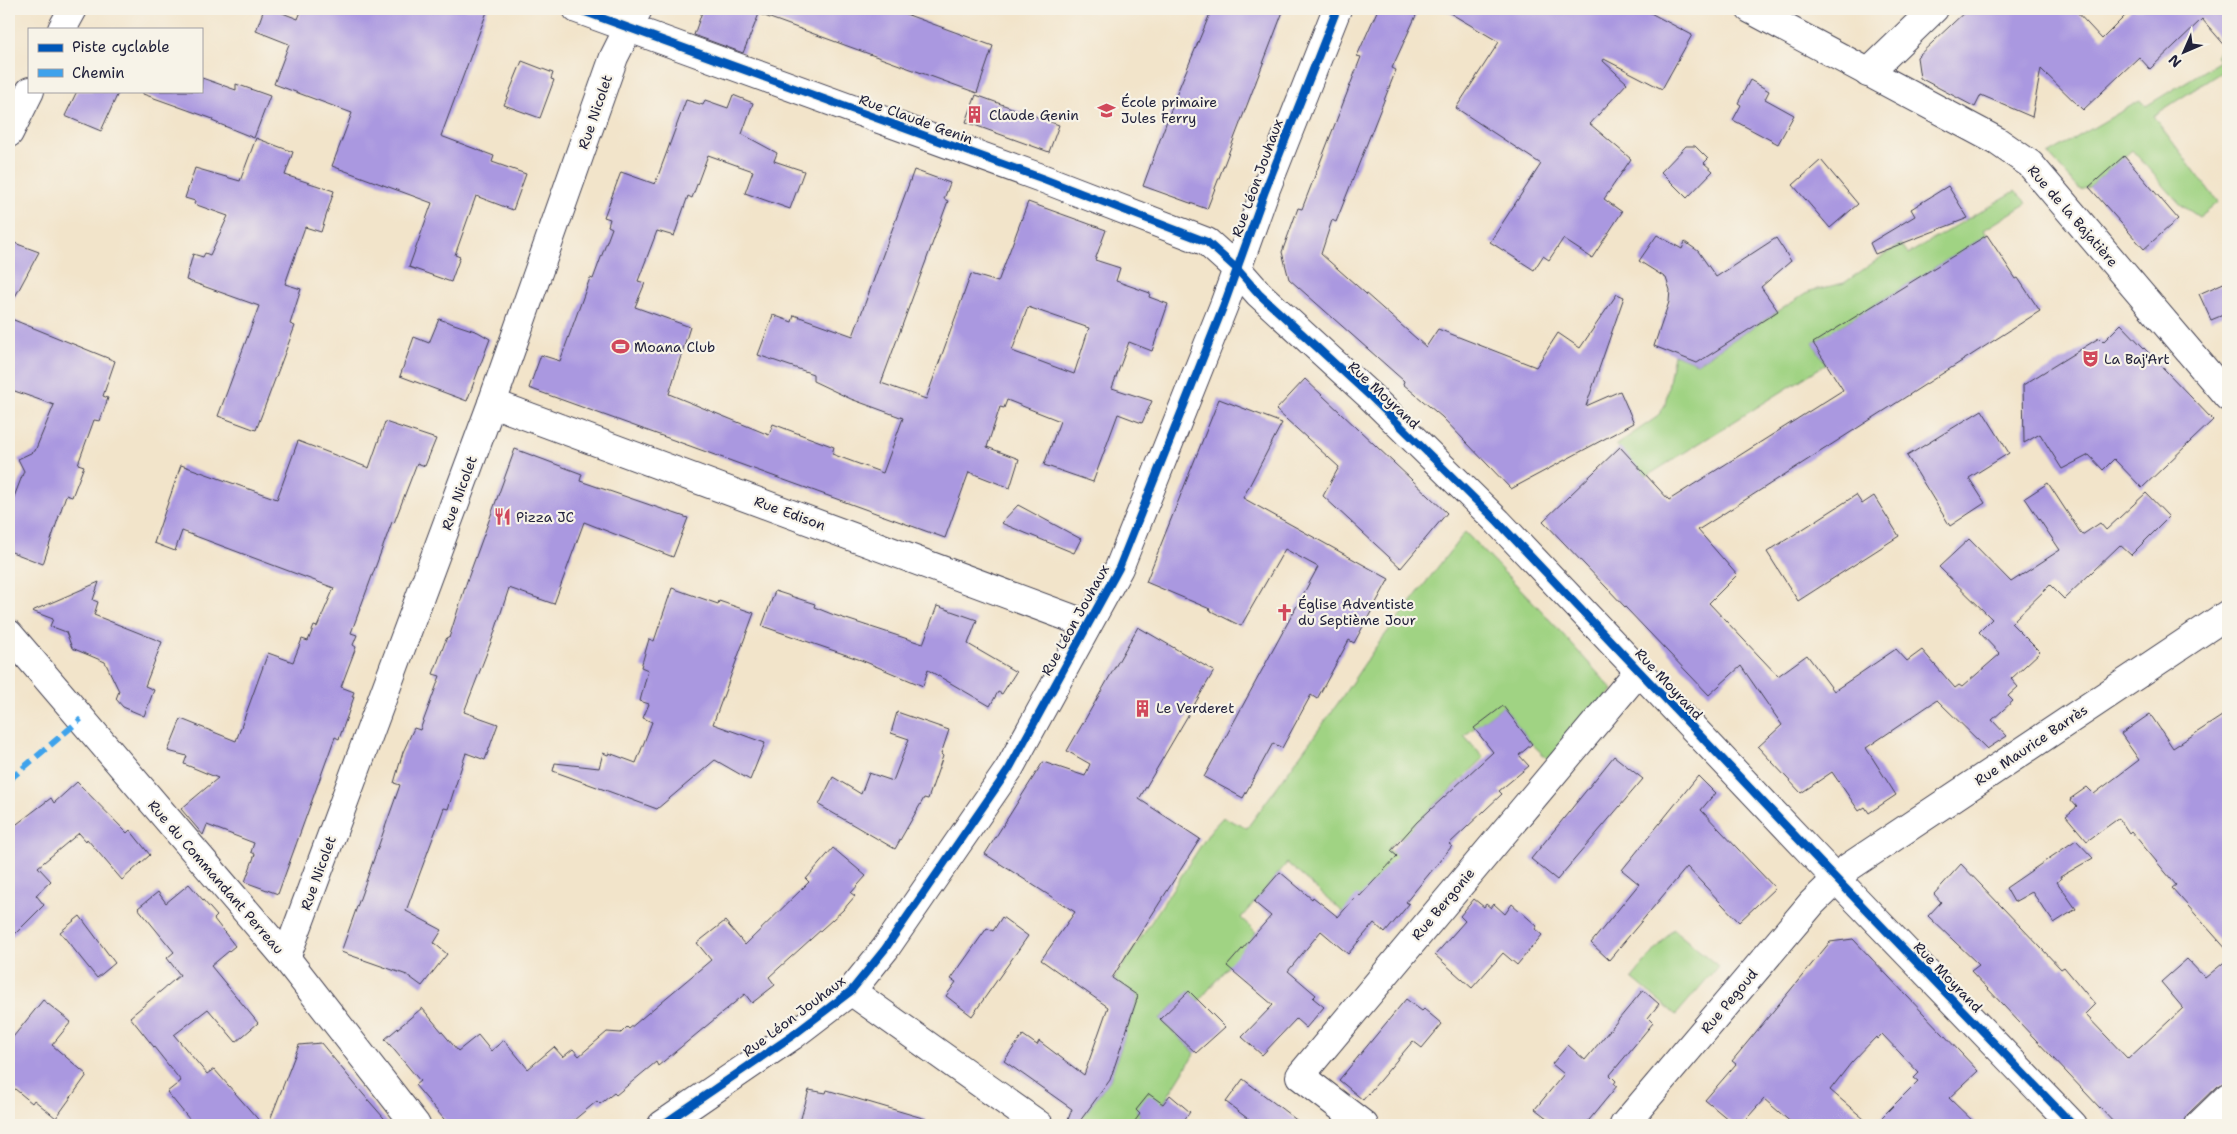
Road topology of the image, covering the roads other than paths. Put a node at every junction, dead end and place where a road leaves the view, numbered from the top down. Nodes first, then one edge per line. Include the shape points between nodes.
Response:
1 (73, 9) edge
2 (577, 9) edge
3 (1337, 9) edge
4 (1750, 9) edge
5 (1934, 9) edge
6 (633, 18) edge
7 (63, 28) edge
8 (1868, 74) junction
9 (30, 92) edge
10 (9, 133) edge
11 (1237, 269) junction
12 (2228, 396) edge
13 (492, 403) junction
14 (2228, 614) edge
15 (1087, 624) junction
16 (9, 634) edge
17 (1640, 670) junction
18 (1836, 879) junction
19 (286, 958) junction
20 (851, 991) junction
21 (2228, 1097) edge
22 (416, 1125) edge
23 (662, 1125) edge
24 (1039, 1125) edge
25 (1364, 1125) edge
26 (1624, 1125) edge
27 (2073, 1125) edge
28 (2199, 1125) edge

1 - 7 street
2 - 6 street, Rue Claude Genin
3 - 11 street, Rue Léon Jouhaux
4 - 8 street, Rue de la Bajatière
5 - 8 street
6 - 11 street, Rue Claude Genin via 1208,242
6 - 13 street, Rue Nicolet via 614,57
8 - 12 street, Rue de la Bajatière via 1997,141 2030,164
9 - 10 street
11 - 15 street, Rue Léon Jouhaux via 1119,568
11 - 17 street, Rue Moyrand via 1259,294 1370,396 1498,522
13 - 15 street, Rue Edison
13 - 19 street, Rue Nicolet
14 - 18 street, Rue Maurice Barrès via 1864,856
15 - 20 street, Rue Léon Jouhaux via 1004,776 885,949
16 - 19 street, Rue du Commandant Perreau
17 - 18 street, Rue Moyrand
17 - 25 street, Rue Bergonie via 1300,1076
18 - 26 street, Rue Pegoud via 1812,903
18 - 27 street, Rue Moyrand
19 - 22 street, Rue du Commandant Perreau
20 - 23 street, Rue Léon Jouhaux via 792,1036
20 - 24 street
21 - 28 street

